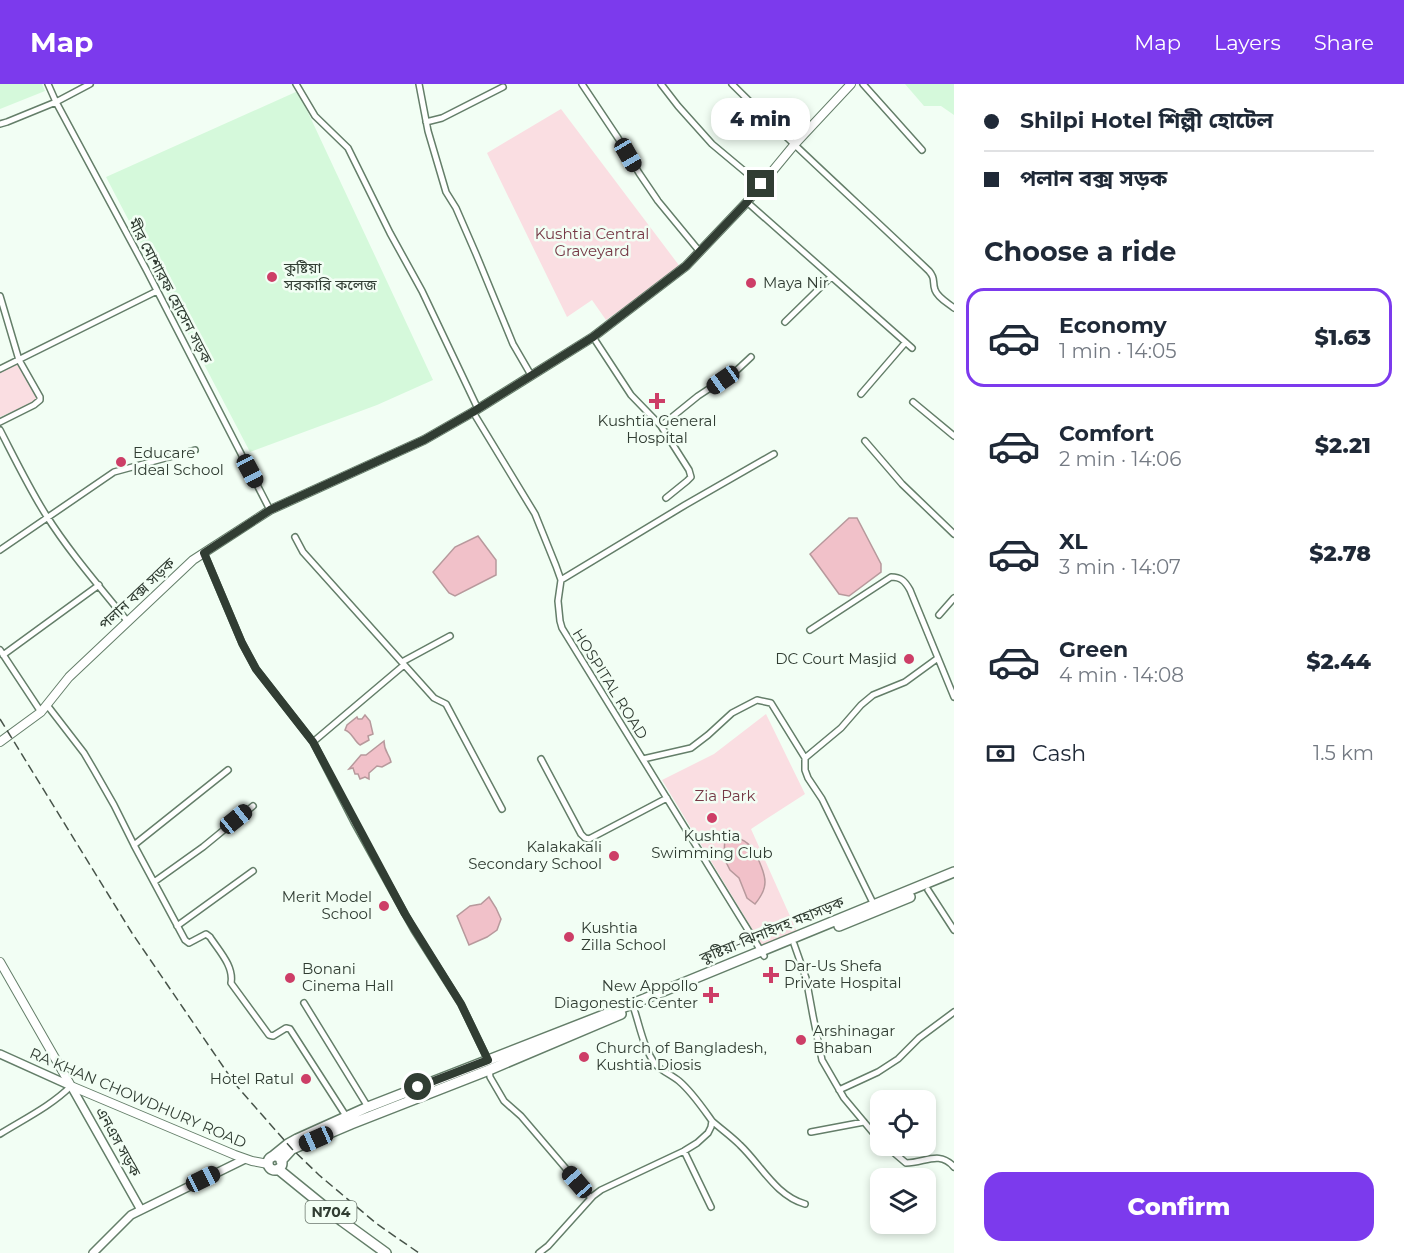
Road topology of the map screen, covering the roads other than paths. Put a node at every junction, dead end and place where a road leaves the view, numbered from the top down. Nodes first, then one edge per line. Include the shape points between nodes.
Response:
1 (48, 84) edge
2 (90, 84) edge
3 (296, 84) edge
4 (419, 84) edge
5 (582, 84) edge
6 (661, 84) edge
7 (732, 84) edge
8 (851, 84) edge
9 (863, 84) edge
10 (498, 87) edge
11 (56, 102) junction
12 (426, 122) junction
13 (0, 124) edge
14 (794, 145) junction
15 (922, 150) dead end
16 (761, 184) junction
17 (747, 202) junction
18 (700, 252) junction
19 (831, 277) junction
20 (157, 291) junction
21 (0, 296) edge
22 (954, 308) edge
23 (785, 322) dead end
24 (593, 337) junction
25 (905, 343) junction
26 (912, 348) dead end
27 (751, 357) dead end
28 (19, 360) junction
29 (0, 369) edge
30 (531, 375) junction
31 (861, 393) dead end
32 (913, 402) dead end
33 (475, 411) junction
34 (0, 422) edge
35 (661, 426) junction
36 (0, 430) edge
37 (954, 436) edge
38 (865, 441) dead end
39 (195, 450) dead end
40 (774, 454) dead end
41 (666, 498) dead end
42 (270, 510) junction
43 (48, 518) junction
44 (954, 534) edge
45 (295, 537) dead end
46 (0, 550) edge
47 (204, 553) junction
48 (561, 580) junction
49 (99, 585) junction
50 (954, 598) edge
51 (939, 615) dead end
52 (128, 622) junction
53 (810, 630) dead end
54 (450, 636) dead end
55 (2, 652) edge
56 (938, 658) junction
57 (403, 663) junction
58 (954, 697) edge
59 (47, 705) junction
60 (40, 712) junction
61 (0, 742) edge
62 (313, 742) junction
63 (805, 758) junction
64 (541, 759) dead end
65 (643, 759) junction
66 (228, 770) dead end
67 (668, 798) junction
68 (253, 806) dead end
69 (502, 809) dead end
70 (134, 845) junction
71 (253, 871) dead end
72 (954, 872) edge
73 (954, 879) edge
74 (154, 882) junction
75 (928, 890) junction
76 (875, 907) junction
77 (177, 926) junction
78 (954, 930) edge
79 (813, 933) junction
80 (795, 944) junction
81 (763, 954) junction
82 (0, 962) edge
83 (689, 983) junction
84 (304, 1003) dead end
85 (634, 1009) junction
86 (954, 1012) edge
87 (0, 1054) edge
88 (489, 1065) junction
89 (71, 1086) junction
90 (839, 1090) junction
91 (399, 1100) junction
92 (368, 1107) junction
93 (346, 1116) junction
94 (712, 1121) junction
95 (864, 1122) junction
96 (329, 1129) junction
97 (870, 1129) edge
98 (811, 1132) dead end
99 (0, 1134) edge
100 (684, 1151) junction
101 (898, 1156) edge
102 (245, 1159) junction
103 (275, 1163) junction
104 (954, 1167) edge
105 (591, 1198) junction
106 (805, 1204) dead end
107 (711, 1207) dead end
108 (141, 1210) junction
109 (93, 1253) edge
110 (386, 1253) edge
111 (539, 1253) edge

1 - 11 street, মীর মোশারফ হোসেন সড়ক
2 - 11 street
3 - 33 street, HOSPITAL ROAD via 315,116 348,148 422,291
4 - 12 street
5 - 18 street via 658,201
6 - 16 street via 712,144
7 - 14 street
8 - 14 main road, পলান বক্স সড়ক
9 - 15 street
10 - 12 street via 471,105
11 - 13 street
11 - 20 street, মীর মোশারফ হোসেন সড়ক
12 - 30 street via 446,192 513,344
14 - 16 main road, পলান বক্স সড়ক
14 - 22 street via 928,271 940,297
16 - 17 main road, পলান বক্স সড়ক
17 - 18 main road, পলান বক্স সড়ক
17 - 19 street
18 - 24 main road, পলান বক্স সড়ক
19 - 23 street
19 - 25 street
20 - 28 street
20 - 42 street, মীর মোশারফ হোসেন সড়ক
21 - 28 street
24 - 30 main road, পলান বক্স সড়ক
24 - 35 street via 631,395
25 - 26 street
25 - 31 street
27 - 35 street
28 - 29 street
28 - 34 street via 40,400
30 - 33 main road, পলান বক্স সড়ক
32 - 37 street
33 - 42 main road, পলান বক্স সড়ক via 424,440
33 - 48 street, HOSPITAL ROAD via 535,514
35 - 41 street via 691,477
36 - 43 street
38 - 44 street
39 - 43 street via 114,472
40 - 48 street
42 - 47 main road, পলান বক্স সড়ক
43 - 46 street
43 - 49 street
45 - 57 street via 303,552
47 - 52 main road, পলান বক্স সড়ক
47 - 62 street via 256,669
48 - 65 street, HOSPITAL ROAD via 558,601 562,628
49 - 52 street
49 - 55 street
50 - 51 street
52 - 59 main road, পলান বক্স সড়ক via 69,677
53 - 56 street via 891,577 899,577 910,590
54 - 57 street
55 - 60 street
56 - 58 street
56 - 63 street via 905,682 861,705
57 - 62 street
57 - 69 street via 434,698 446,704
59 - 60 main road, পলান বক্স সড়ক
59 - 70 street via 84,753
60 - 61 main road, পলান বক্স সড়ক
62 - 88 street via 387,883 461,1004
63 - 65 street via 771,703 758,700 732,713 691,748
63 - 76 street via 808,778
64 - 67 street via 585,838
65 - 67 street, HOSPITAL ROAD
66 - 70 street
67 - 81 street, HOSPITAL ROAD
68 - 74 street
70 - 74 street
71 - 77 street
72 - 76 highway, কুষ্টিয়া-ঝিনাইদহ মহাসড়ক
73 - 75 highway, কুষ্টিয়া-ঝিনাইদহ মহাসড়ক
74 - 77 street
75 - 76 highway, কুষ্টিয়া-ঝিনাইদহ মহাসড়ক
75 - 78 street
76 - 79 highway, কুষ্টিয়া-ঝিনাইদহ মহাসড়ক
77 - 93 street via 189,943 206,934 210,937 230,969 231,983 269,1035 290,1029
79 - 80 highway, কুষ্টিয়া-ঝিনাইদহ মহাসড়ক
79 - 81 highway, কুষ্টিয়া-ঝিনাইদহ মহাসড়ক
80 - 81 highway, কুষ্টিয়া-ঝিনাইদহ মহাসড়ক
80 - 90 street via 806,978 822,1060
81 - 83 highway, কুষ্টিয়া-ঝিনাইদহ মহাসড়ক
82 - 89 main road, এনএস সড়ক
83 - 85 highway, কুষ্টিয়া-ঝিনাইদহ মহাসড়ক
83 - 88 highway, কুষ্টিয়া-ঝিনাইদহ মহাসড়ক
84 - 92 street
85 - 88 highway, কুষ্টিয়া-ঝিনাইদহ মহাসড়ক
85 - 94 street via 655,1063 692,1093
86 - 90 street via 898,1059
87 - 89 street, RA KHAN CHOWDHURY ROAD
88 - 91 highway, কুষ্টিয়া-ঝিনাইদহ মহাসড়ক
88 - 105 street via 490,1077 504,1101
89 - 99 street via 44,1108
89 - 102 main road, RA KHAN CHOWDHURY ROAD
89 - 108 street, এনএস সড়ক
90 - 95 street
91 - 92 highway, কুষ্টিয়া-ঝিনাইদহ মহাসড়ক
91 - 96 highway, কুষ্টিয়া-ঝিনাইদহ মহাসড়ক
92 - 93 highway, কুষ্টিয়া-ঝিনাইদহ মহাসড়ক
93 - 96 highway, কুষ্টিয়া-ঝিনাইদহ মহাসড়ক
94 - 100 street via 708,1133
94 - 106 street via 788,1196
95 - 97 street
95 - 98 street
96 - 103 highway, কুষ্টিয়া-ঝিনাইদহ মহাসড়ক
100 - 105 street
100 - 107 street
101 - 104 street via 906,1163 945,1158
102 - 103 main road, RA KHAN CHOWDHURY ROAD
102 - 108 street
103 - 110 highway, N704 via 334,1215
105 - 111 street
108 - 109 street

